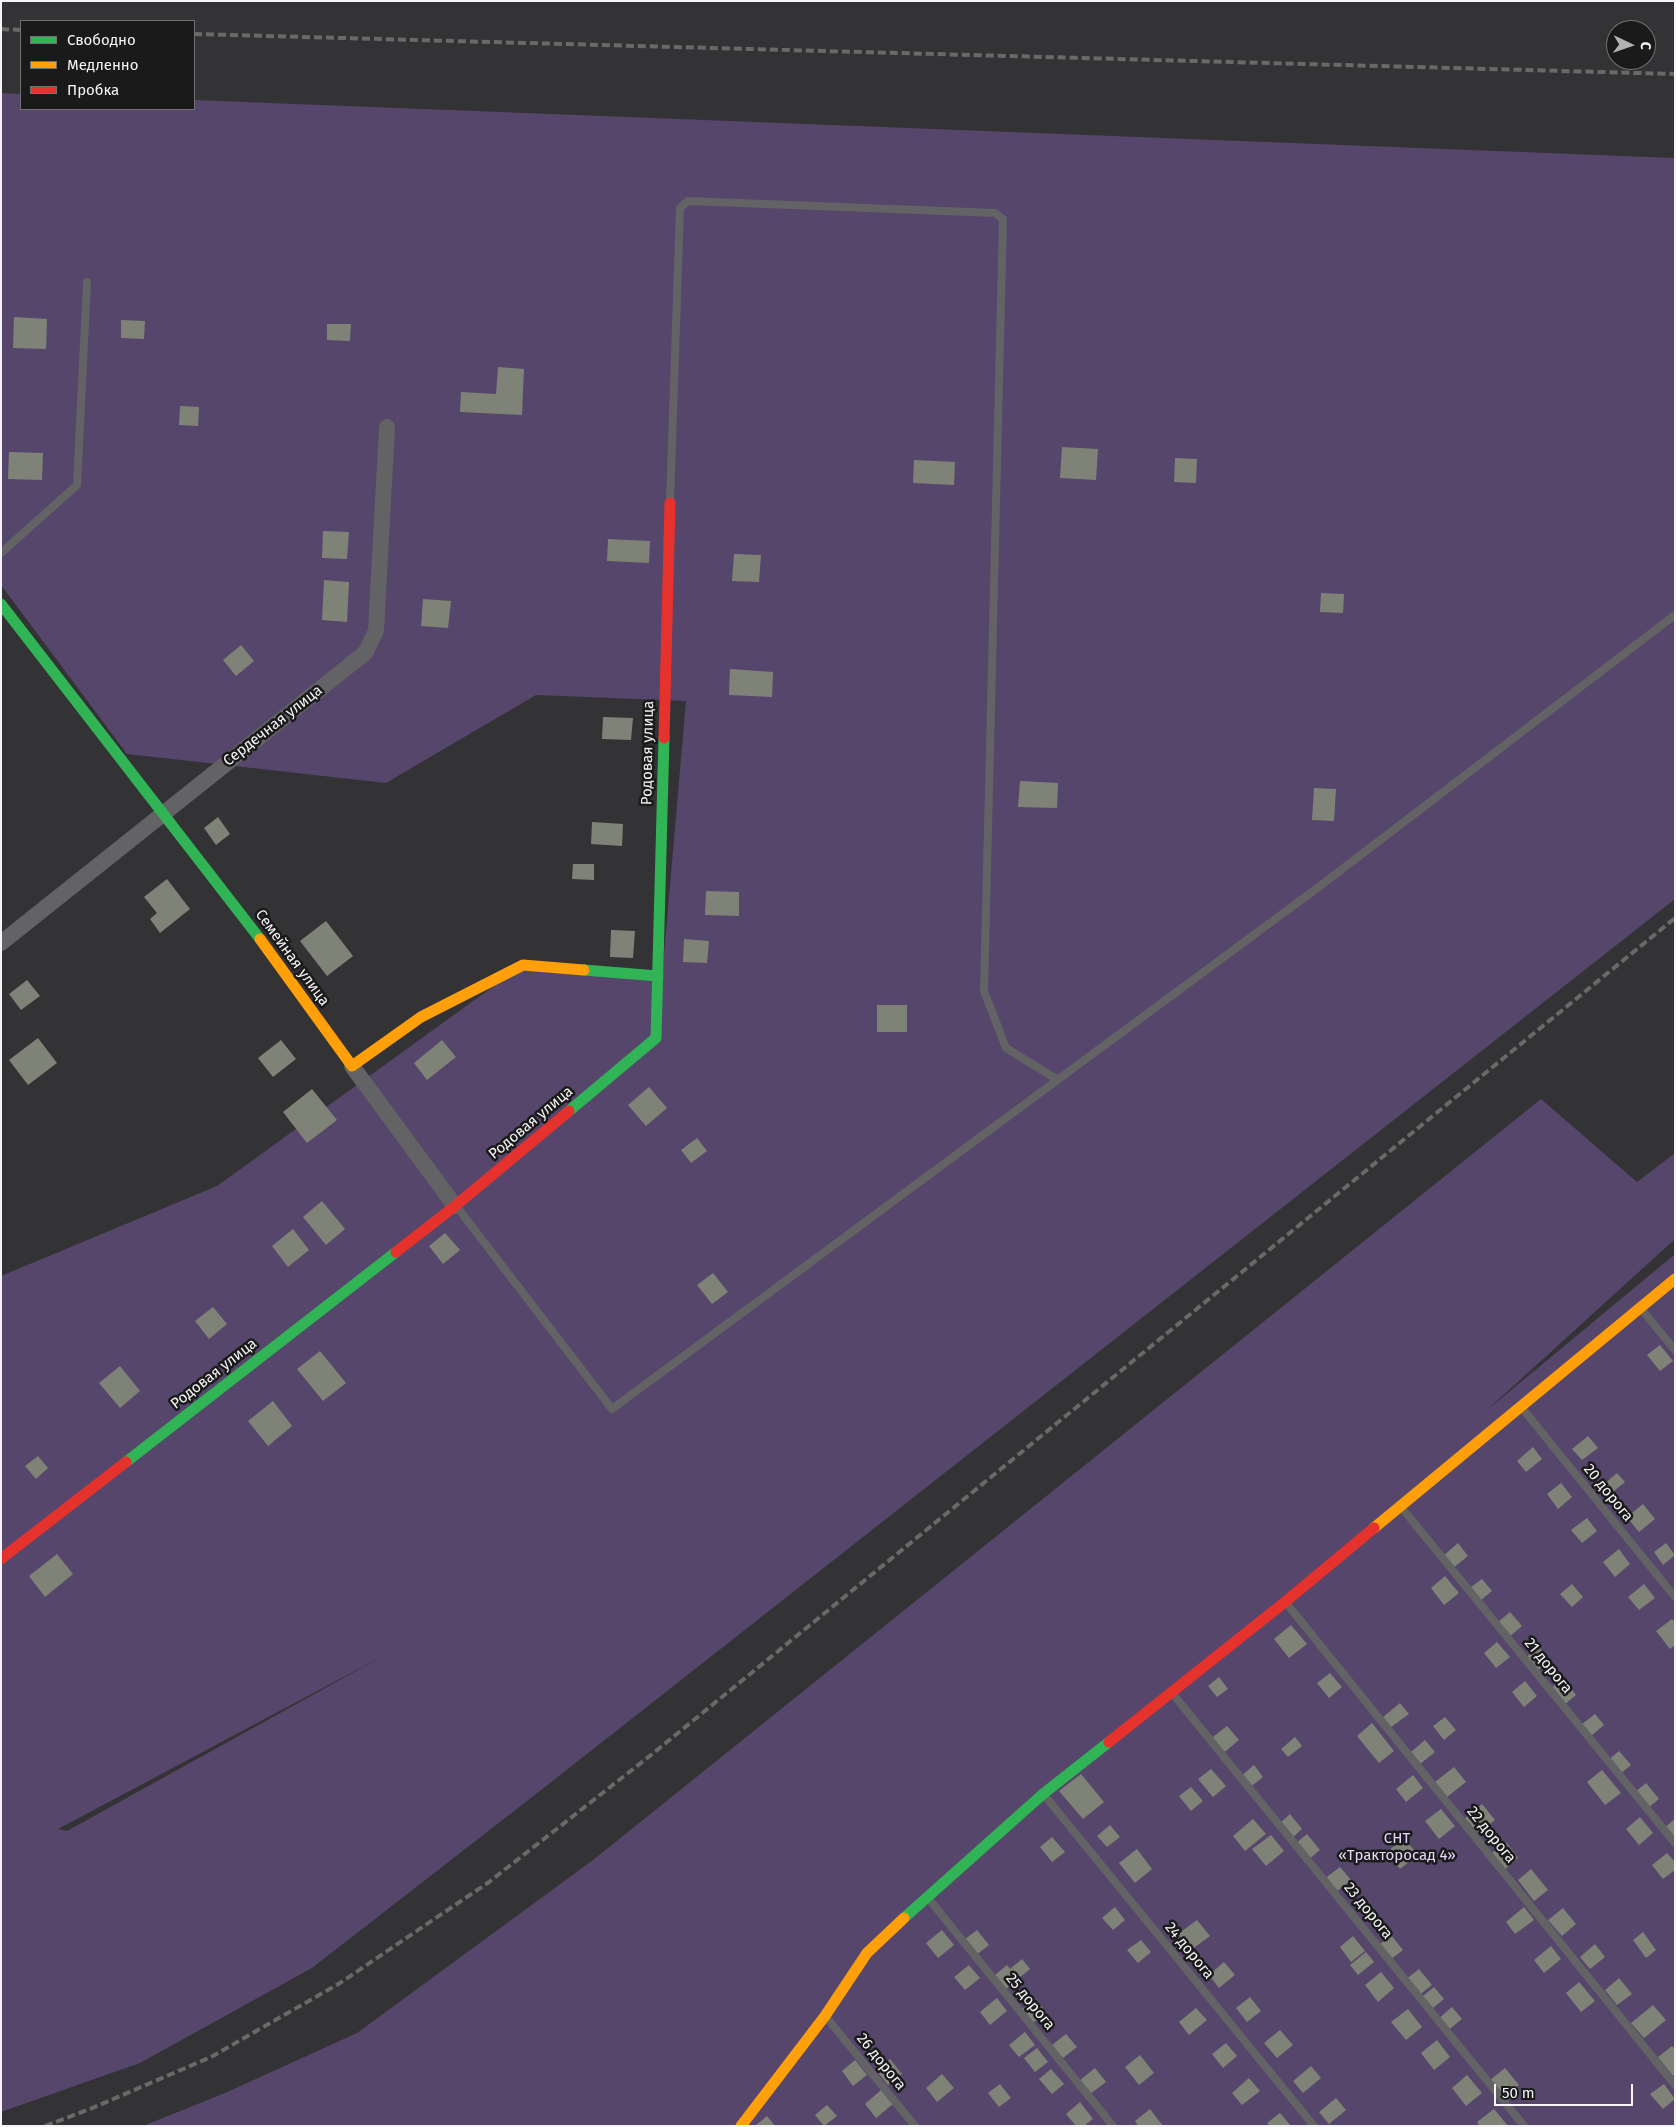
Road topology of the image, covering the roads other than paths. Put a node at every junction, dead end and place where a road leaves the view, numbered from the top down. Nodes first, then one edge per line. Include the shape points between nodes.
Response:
1 (87, 282) dead end
2 (387, 427) dead end
3 (670, 503) joint
4 (1, 552) edge
5 (1, 604) edge
6 (1675, 616) edge
7 (164, 813) junction
8 (1, 943) edge
9 (658, 976) junction
10 (352, 1066) junction
11 (1058, 1080) junction
12 (455, 1206) junction
13 (1675, 1279) edge
14 (1640, 1308) junction
15 (1675, 1350) edge
16 (1520, 1406) junction
17 (1400, 1506) junction
18 (1, 1559) edge
19 (1675, 1597) edge
20 (1286, 1602) junction
21 (1171, 1691) junction
22 (1043, 1794) junction
23 (1675, 1843) edge
24 (926, 1896) junction
25 (825, 2016) junction
26 (1675, 2084) edge
27 (741, 2126) edge
28 (915, 2126) edge
29 (1113, 2126) edge
30 (1314, 2126) edge
31 (1524, 2126) edge

1 - 4 lane via 78,485
2 - 7 street, Сердечная улица via 376,631 365,654
3 - 9 street, Родовая улица
3 - 11 lane via 680,208 688,201 995,213 1003,218 984,991 1006,1048
5 - 7 street, Семейная улица
6 - 11 lane
7 - 8 street, Сердечная улица
7 - 10 street, Семейная улица via 241,912
9 - 10 street via 523,965 421,1017
9 - 12 street, Родовая улица via 656,1038
10 - 12 street
11 - 12 lane via 612,1408
12 - 18 street, Родовая улица
13 - 14 street
14 - 15 lane
14 - 16 street
16 - 17 street
16 - 19 lane, 20 дорога
17 - 20 street
17 - 23 lane, 21 дорога
20 - 21 street
20 - 26 lane, 22 дорога
21 - 22 street
21 - 31 lane, 23 дорога
22 - 24 street
22 - 30 lane, 24 дорога
24 - 25 street via 868,1953
24 - 29 lane, 25 дорога
25 - 27 street
25 - 28 lane, 26 дорога

